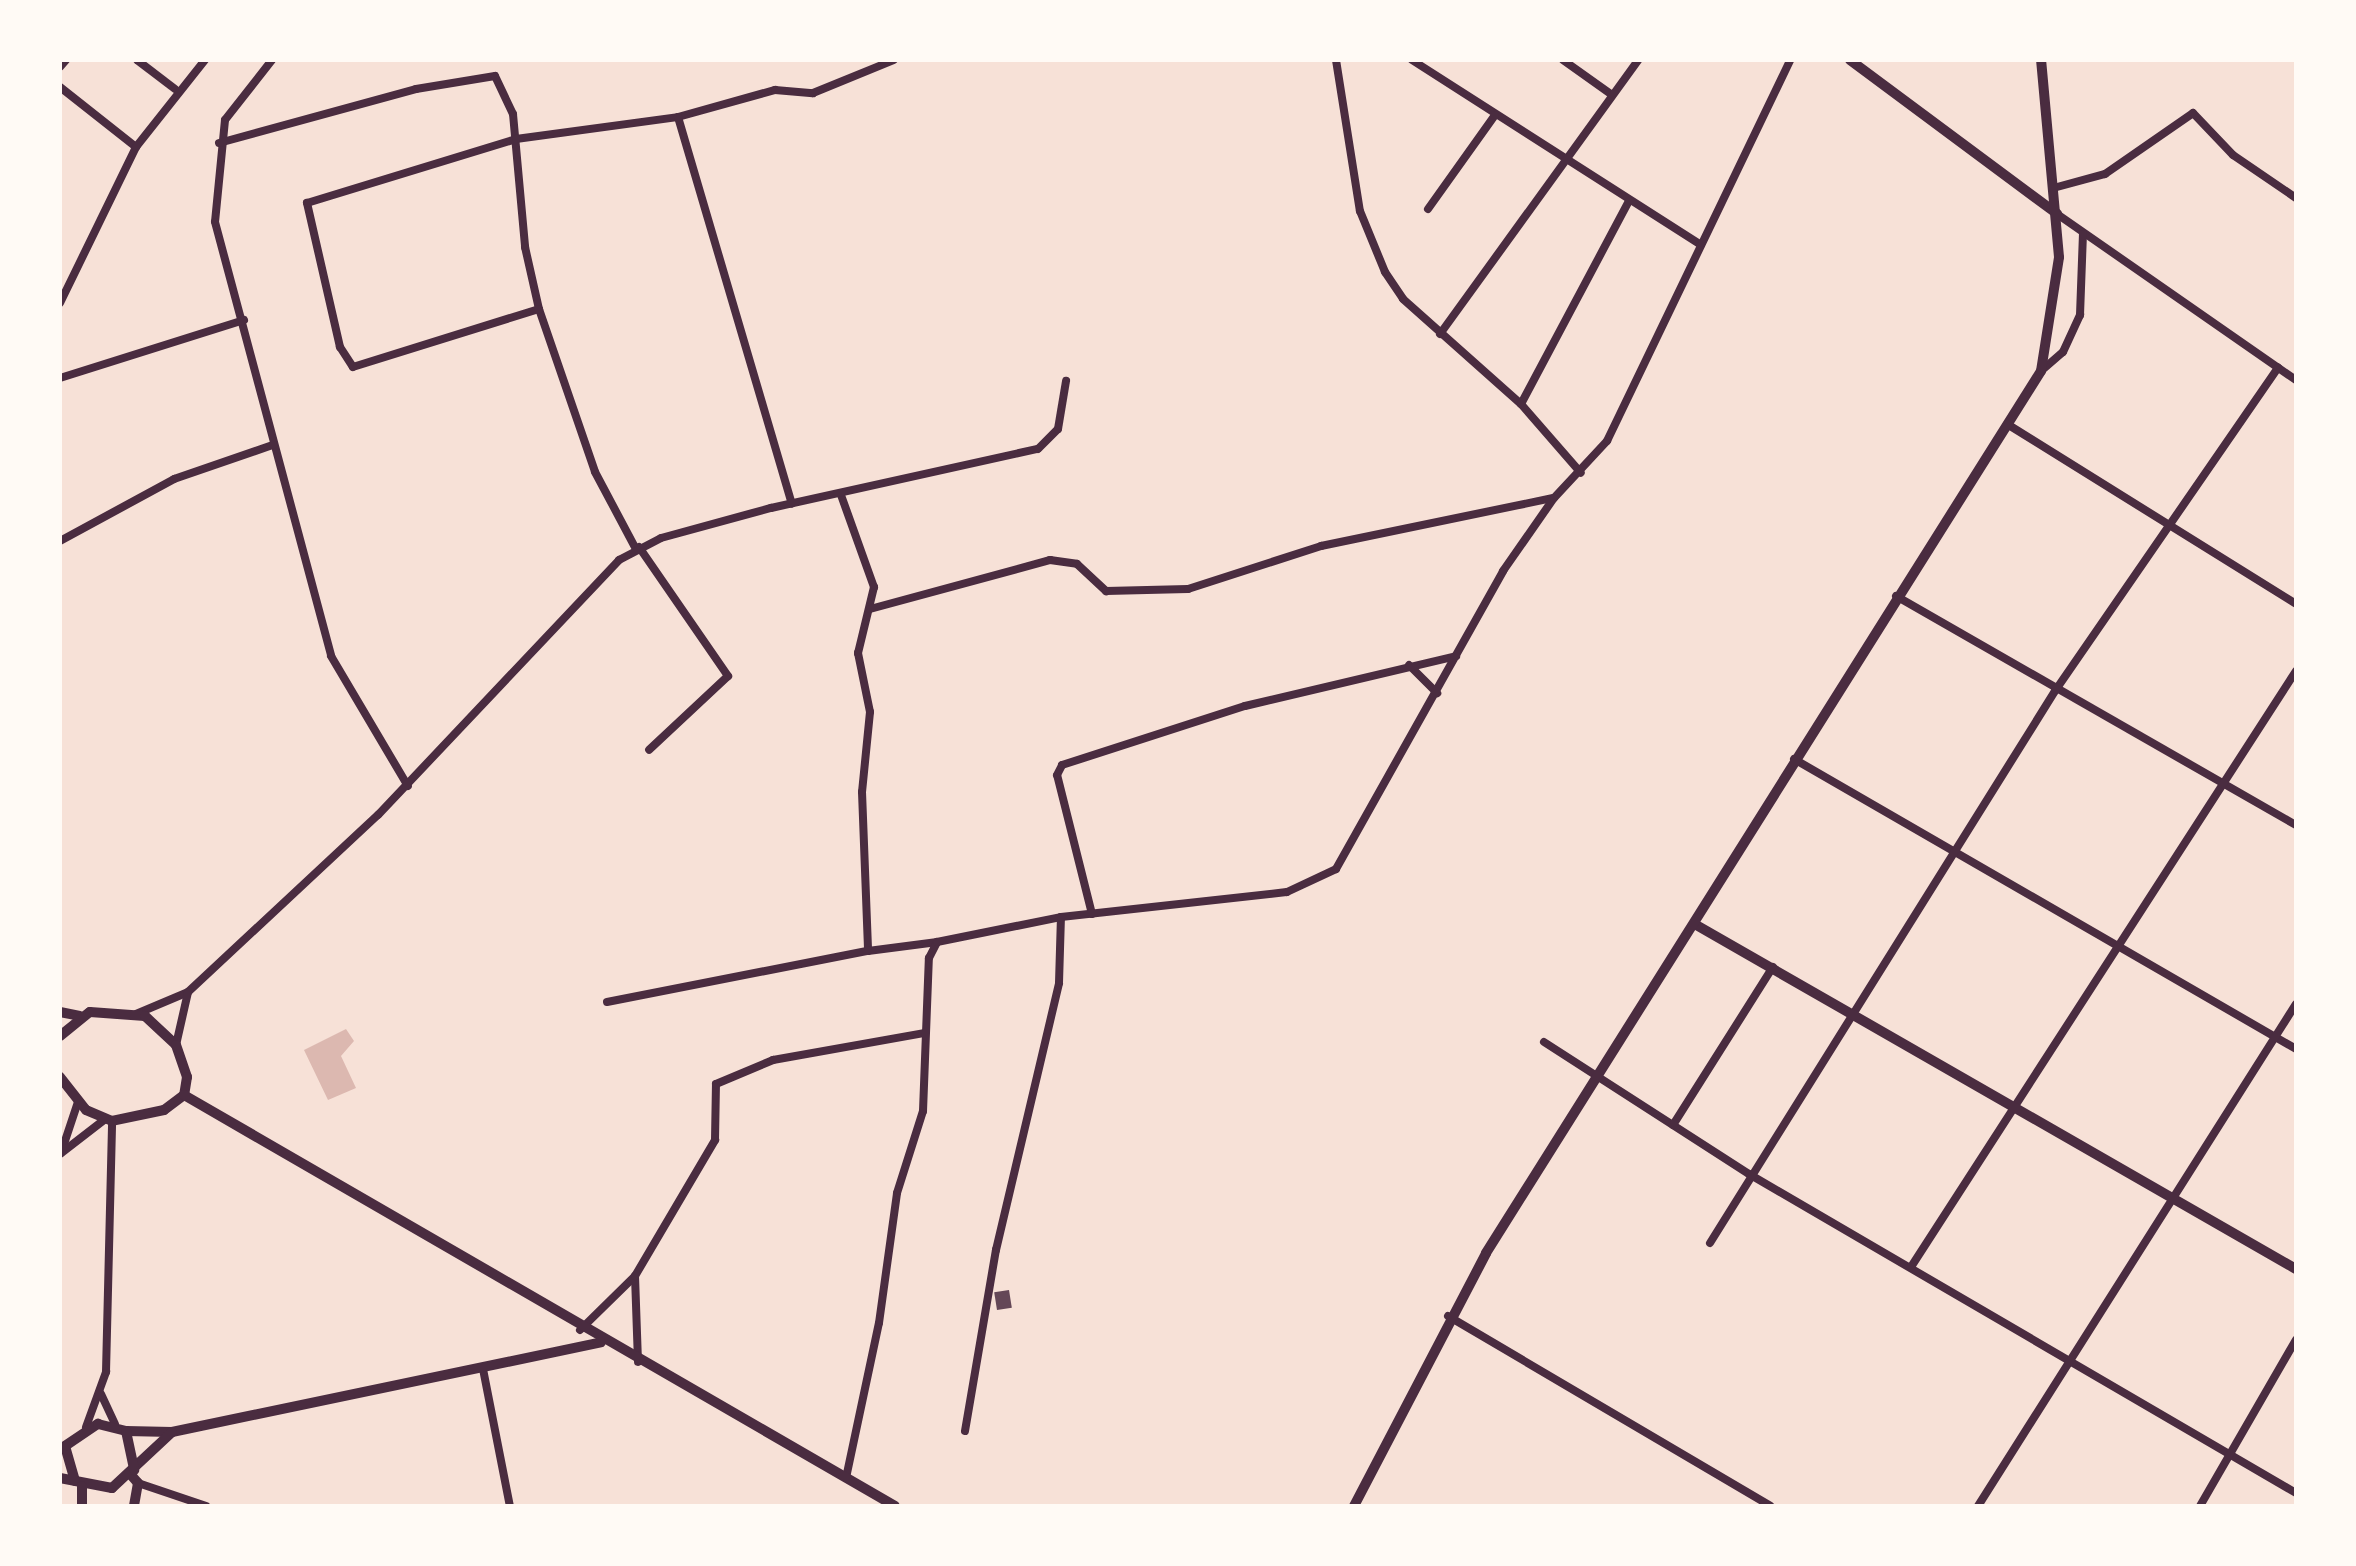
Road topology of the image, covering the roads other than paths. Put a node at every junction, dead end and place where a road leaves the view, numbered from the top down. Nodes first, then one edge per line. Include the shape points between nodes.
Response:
1 (66, 60) edge
2 (137, 60) edge
3 (205, 60) edge
4 (272, 60) edge
5 (894, 60) edge
6 (1336, 60) edge
7 (1412, 60) edge
8 (1563, 60) edge
9 (1638, 60) edge
10 (1790, 60) edge
11 (2041, 60) edge
12 (1852, 61) edge
13 (60, 67) edge
14 (60, 87) edge
15 (175, 89) junction
16 (1612, 95) junction
17 (1495, 115) junction
18 (678, 117) junction
19 (516, 139) junction
20 (219, 143) junction
21 (136, 147) junction
22 (1564, 161) junction
23 (2057, 187) junction
24 (2296, 198) edge
25 (1629, 201) junction
26 (1428, 209) dead end
27 (2057, 214) junction
28 (2083, 234) junction
29 (1701, 245) junction
30 (60, 303) edge
31 (539, 309) junction
32 (244, 320) junction
33 (1440, 334) junction
34 (2278, 368) junction
35 (2041, 371) junction
36 (60, 378) edge
37 (2296, 380) edge
38 (1066, 381) dead end
39 (1521, 404) junction
40 (2007, 424) junction
41 (273, 445) junction
42 (1581, 473) junction
43 (841, 495) junction
44 (1554, 498) junction
45 (792, 504) junction
46 (2171, 527) junction
47 (60, 541) edge
48 (638, 548) junction
49 (1896, 595) junction
50 (2296, 604) edge
51 (870, 609) junction
52 (1456, 656) junction
53 (1409, 665) junction
54 (2296, 671) edge
55 (2055, 691) junction
56 (1437, 693) junction
57 (649, 750) dead end
58 (1794, 759) junction
59 (2222, 781) junction
60 (408, 786) junction
61 (2296, 825) edge
62 (1951, 851) junction
63 (1092, 914) junction
64 (1061, 917) junction
65 (1698, 926) junction
66 (937, 942) junction
67 (923, 943) junction
68 (2117, 948) junction
69 (868, 951) junction
70 (929, 958) junction
71 (1773, 967) junction
72 (188, 992) junction
73 (607, 1002) dead end
74 (2296, 1004) edge
75 (60, 1012) edge
76 (136, 1014) junction
77 (1852, 1015) junction
78 (80, 1016) junction
79 (924, 1033) junction
80 (60, 1036) edge
81 (2275, 1038) junction
82 (1544, 1042) dead end
83 (176, 1045) junction
84 (2296, 1049) edge
85 (1598, 1076) junction
86 (60, 1077) edge
87 (184, 1095) junction
88 (78, 1102) junction
89 (2018, 1108) junction
90 (108, 1120) junction
91 (1673, 1125) junction
92 (62, 1126) edge
93 (60, 1154) edge
94 (1749, 1174) junction
95 (2176, 1198) junction
96 (1710, 1243) dead end
97 (1911, 1267) junction
98 (2296, 1269) edge
99 (635, 1276) junction
100 (1448, 1316) junction
101 (580, 1330) junction
102 (2296, 1340) edge
103 (601, 1342) junction
104 (2071, 1362) junction
105 (638, 1363) junction
106 (483, 1369) junction
107 (101, 1394) junction
108 (115, 1424) junction
109 (86, 1427) junction
110 (126, 1431) junction
111 (965, 1431) dead end
112 (172, 1432) junction
113 (63, 1447) edge
114 (2228, 1453) junction
115 (134, 1476) junction
116 (60, 1478) edge
117 (846, 1478) junction
118 (79, 1483) junction
119 (2296, 1493) edge
120 (193, 1504) edge
121 (888, 1504) edge
122 (82, 1506) edge
123 (134, 1506) edge
124 (206, 1506) edge
125 (510, 1506) edge
126 (1354, 1506) edge
127 (1770, 1506) edge
128 (1978, 1506) edge
129 (2200, 1506) edge

1 - 13 street
2 - 15 street
3 - 15 street
4 - 20 street via 225,120
5 - 18 street via 813,93 775,90
6 - 33 street via 1360,211 1403,299
7 - 17 street
8 - 16 street
9 - 16 street
10 - 29 street
11 - 23 street
12 - 27 street
14 - 21 street
15 - 21 street
16 - 22 street
17 - 22 street
17 - 26 street
18 - 19 street
18 - 45 street
19 - 20 street via 513,114 488,73
19 - 31 street
19 - 31 street via 307,203 340,347 353,367
20 - 32 street via 215,222
21 - 30 street
22 - 25 street
22 - 33 street
23 - 24 street via 2105,174 2193,113 2233,155
23 - 27 street
25 - 29 street
25 - 39 street
27 - 28 street
27 - 35 street via 2057,291
28 - 34 street
28 - 35 street via 2080,315 2063,352
29 - 42 street via 1607,441
31 - 48 street via 595,472
32 - 36 street
32 - 41 street
33 - 39 street
34 - 37 street
34 - 46 street
35 - 40 street
38 - 43 street via 1058,429 1038,449
39 - 42 street
40 - 46 street
40 - 49 street
41 - 47 street via 174,479
41 - 60 street via 331,656
42 - 44 street
43 - 45 street
43 - 51 street via 871,575
44 - 51 street via 1321,546 1188,589 1106,591 1077,564 1050,560
44 - 52 street
45 - 48 street
46 - 50 street
46 - 55 street
48 - 57 street via 728,676
48 - 60 street via 604,574
49 - 55 street
49 - 58 street
51 - 69 street via 858,653 870,712 862,792
52 - 53 street
52 - 56 street
53 - 56 street
53 - 63 street via 1062,765 1057,775
54 - 59 street
55 - 59 street
55 - 62 street
56 - 63 street via 1350,854 1323,877 1287,892
58 - 62 street
58 - 65 street
59 - 61 street
59 - 68 street
60 - 72 street
62 - 68 street
62 - 77 street
63 - 64 street
64 - 66 street
64 - 111 street via 1059,983 996,1250
65 - 71 street
65 - 85 street
66 - 67 street
66 - 70 street
67 - 69 street
67 - 70 street
68 - 81 street
68 - 89 street
69 - 73 street
70 - 79 street
71 - 77 street
71 - 91 street
72 - 76 street
72 - 83 street
74 - 81 street
75 - 78 street
76 - 78 street
76 - 83 street
77 - 89 street
77 - 94 street
78 - 80 street
79 - 99 street via 773,1060 716,1084 715,1140
79 - 117 street via 920,1125 897,1193 879,1323
81 - 84 street
81 - 95 street
82 - 85 street
83 - 87 street via 187,1077
85 - 91 street
85 - 100 street
86 - 88 street
87 - 90 street via 152,1115
87 - 101 street
88 - 90 street
88 - 92 street
89 - 95 street
89 - 97 street
90 - 93 street
90 - 107 street
91 - 94 street
92 - 93 street
94 - 96 street
94 - 97 street
95 - 98 street
95 - 104 street
97 - 104 street
99 - 101 street
99 - 105 street
100 - 126 street
100 - 127 street
101 - 103 street
102 - 114 street
103 - 105 street
103 - 106 street
104 - 114 street
104 - 128 street
105 - 117 street
106 - 112 street
106 - 125 street
107 - 108 street
107 - 109 street
108 - 109 street
108 - 110 street
109 - 113 street
110 - 112 street
110 - 115 street
112 - 115 street
113 - 118 street
114 - 119 street
114 - 129 street
115 - 118 street via 112,1488
115 - 120 street
115 - 123 street
116 - 118 street
117 - 121 street
118 - 122 street
120 - 124 street

